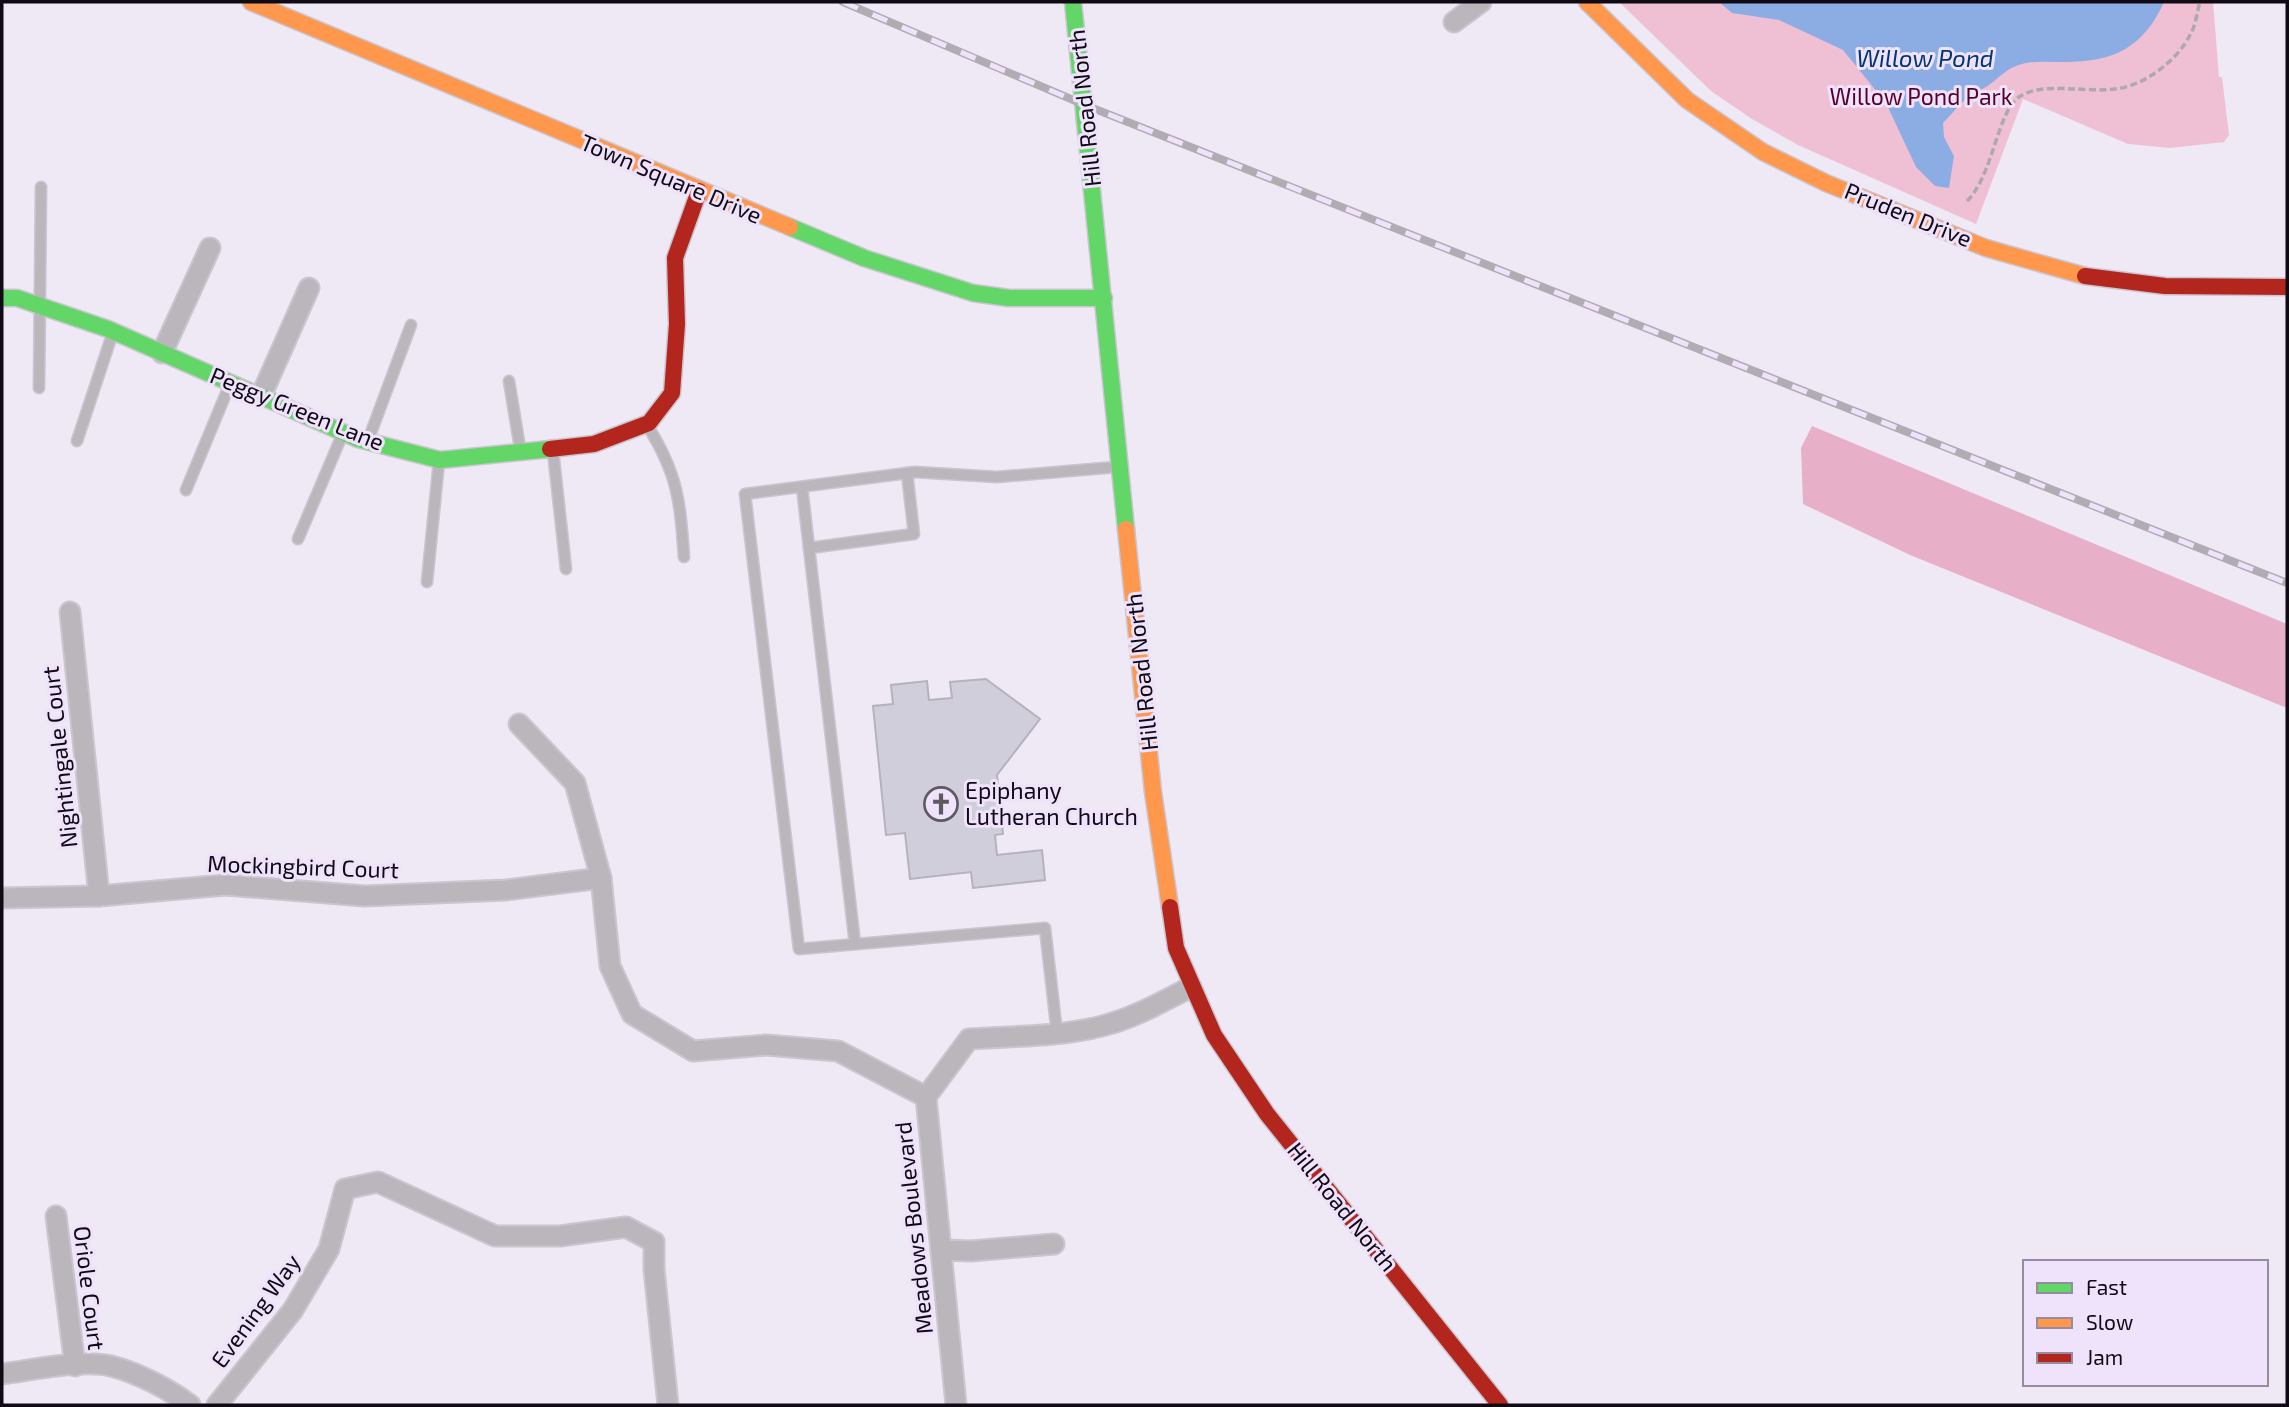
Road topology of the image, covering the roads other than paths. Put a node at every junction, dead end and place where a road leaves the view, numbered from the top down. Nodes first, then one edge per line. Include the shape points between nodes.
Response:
1 (251, 2) edge
2 (1073, 2) edge
3 (1481, 2) edge
4 (1587, 2) edge
5 (1454, 22) dead end
6 (41, 187) dead end
7 (699, 191) junction
8 (210, 248) dead end
9 (2287, 287) edge
10 (309, 288) dead end
11 (2, 298) edge
12 (1104, 298) junction
13 (39, 305) junction
14 (411, 325) dead end
15 (113, 332) junction
16 (162, 353) junction
17 (509, 381) dead end
18 (231, 383) junction
19 (39, 388) dead end
20 (261, 397) junction
21 (646, 424) junction
22 (343, 433) junction
23 (77, 441) dead end
24 (368, 442) junction
25 (553, 449) junction
26 (521, 452) junction
27 (440, 460) junction
28 (1122, 467) junction
29 (907, 473) junction
30 (802, 487) junction
31 (186, 490) dead end
32 (298, 538) dead end
33 (809, 548) junction
34 (684, 557) dead end
35 (566, 569) dead end
36 (427, 582) dead end
37 (70, 612) dead end
38 (519, 723) dead end
39 (601, 878) junction
40 (99, 896) junction
41 (2, 898) edge
42 (855, 944) junction
43 (1191, 987) junction
44 (1057, 1033) junction
45 (926, 1097) junction
46 (56, 1216) dead end
47 (1054, 1244) dead end
48 (941, 1250) junction
49 (75, 1366) junction
50 (2, 1374) edge
51 (190, 1405) edge
52 (216, 1405) edge
53 (668, 1405) edge
54 (956, 1405) edge
55 (1500, 1405) edge

1 - 7 street, Town Square Drive
2 - 12 street, Hill Road North
3 - 5 street
4 - 9 street, Pruden Drive via 1724,128 1869,201 2015,258 2074,275 2167,288
6 - 13 lane
7 - 12 street, Town Square Drive via 864,258 973,293 1009,298
7 - 21 street, Peggy Green Lane via 675,258 672,393
8 - 16 street
10 - 20 street
11 - 13 street, Peggy Green Lane
12 - 28 street, Hill Road North
13 - 15 street, Peggy Green Lane
13 - 19 lane
14 - 24 lane
15 - 16 street, Peggy Green Lane
15 - 23 lane
16 - 18 street, Peggy Green Lane
17 - 26 lane
18 - 20 street, Peggy Green Lane
18 - 31 lane
20 - 22 street, Peggy Green Lane
21 - 25 street, Peggy Green Lane via 594,444
21 - 34 lane via 670,465 679,496
22 - 24 street, Peggy Green Lane
22 - 32 lane
24 - 27 street, Peggy Green Lane
25 - 26 street, Peggy Green Lane
25 - 35 lane
26 - 27 street, Peggy Green Lane
27 - 36 lane
28 - 29 lane via 998,477
28 - 43 street, Hill Road North via 1164,886 1176,948
29 - 30 lane
29 - 33 lane via 914,534
30 - 33 lane
30 - 42 lane via 745,494 748,521 799,949
33 - 42 lane
37 - 40 street, Nightingale Court
38 - 39 street via 575,783
39 - 40 street, Mockingbird Court via 506,890 365,896 225,885
39 - 45 street via 610,966 632,1014 693,1051 766,1045 838,1051
40 - 41 street, Mockingbird Court
42 - 44 lane via 1045,928
43 - 44 street, Meadows Boulevard via 1132,1016
43 - 55 street, Hill Road North via 1214,1035 1267,1114
44 - 45 street, Meadows Boulevard via 969,1039
45 - 48 street, Meadows Boulevard
46 - 49 street, Oriole Court
47 - 48 street
48 - 54 street, Meadows Boulevard
49 - 50 street
49 - 51 street via 110,1366 174,1393
52 - 53 street, Evening Way via 293,1310 329,1249 345,1189 378,1182 495,1236 560,1236 626,1227 654,1242

